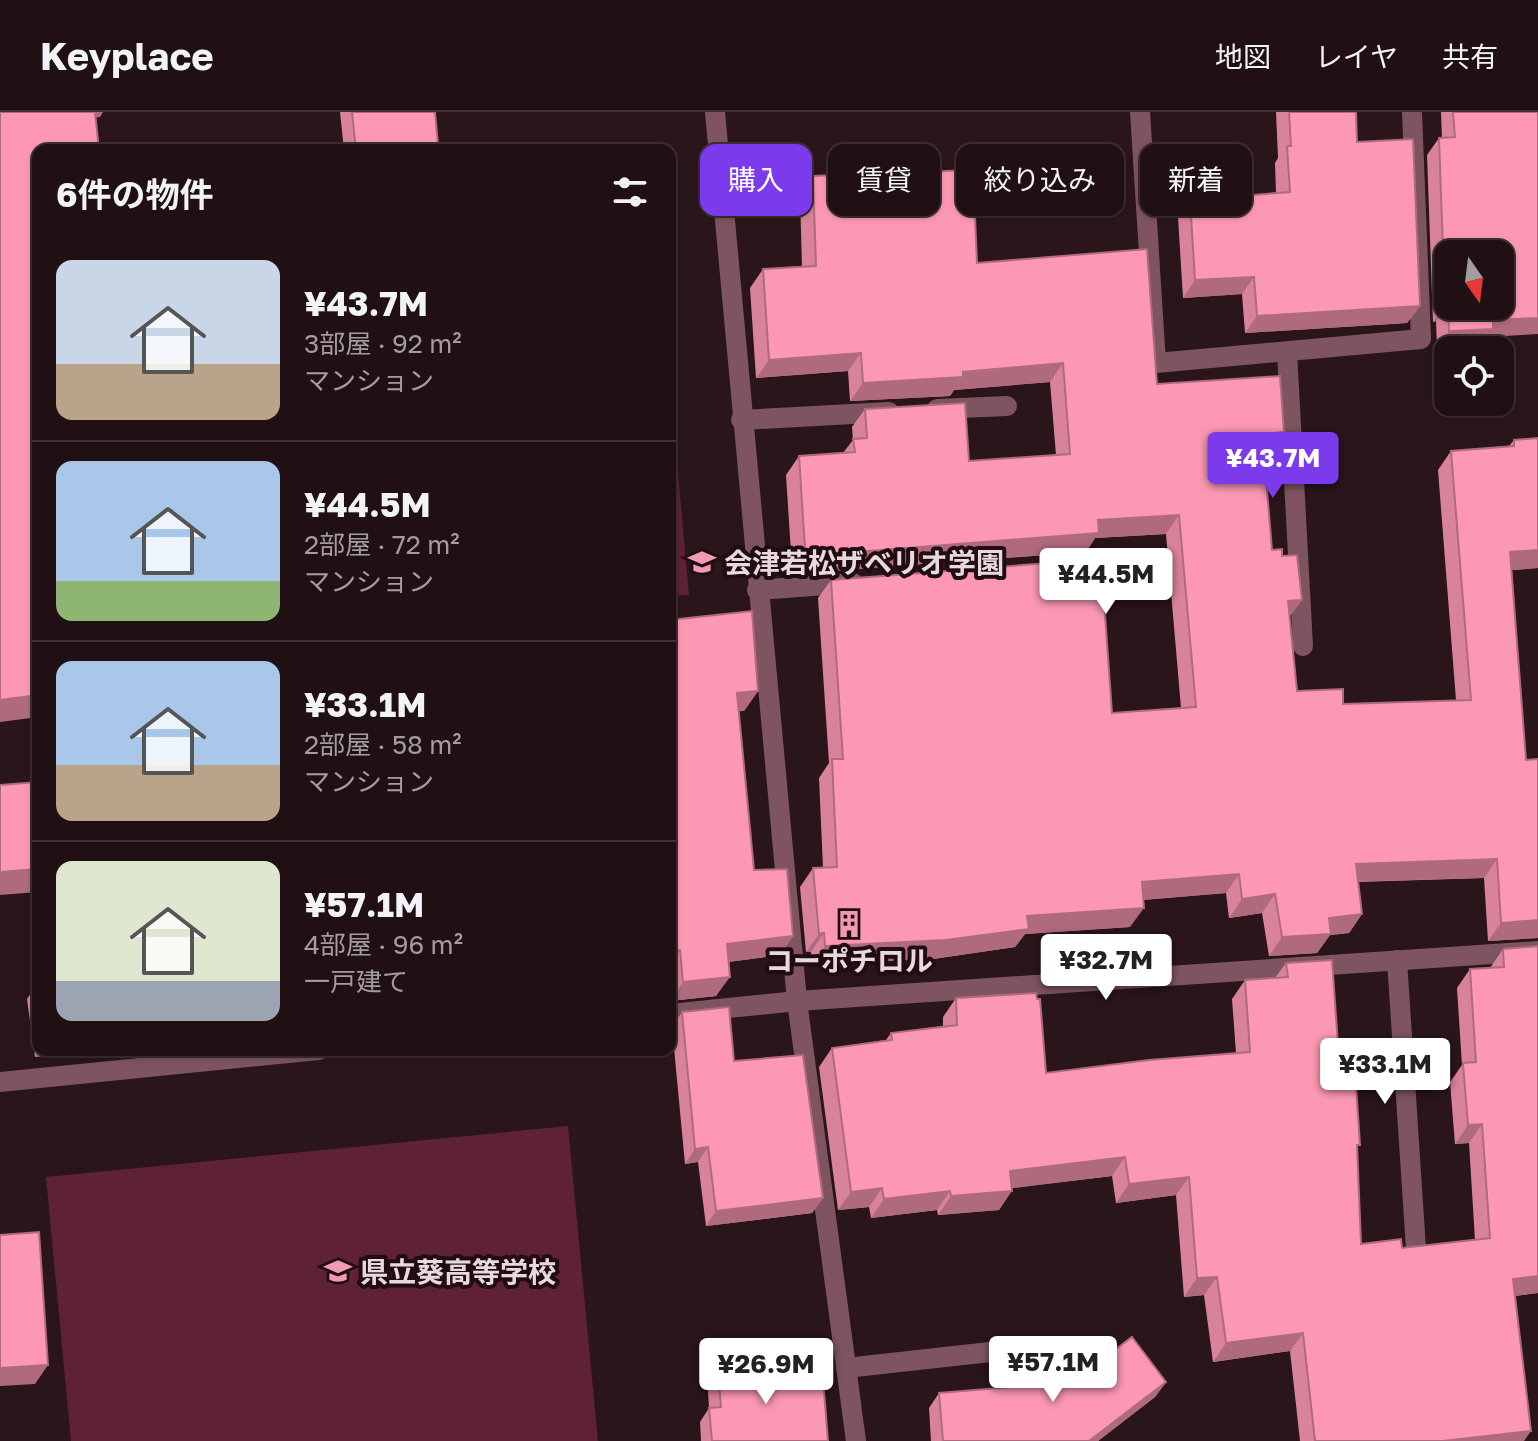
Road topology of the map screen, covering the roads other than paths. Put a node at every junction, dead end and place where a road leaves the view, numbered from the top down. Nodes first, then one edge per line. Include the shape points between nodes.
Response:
1 (715, 112) edge
2 (1140, 112) edge
3 (1412, 112) edge
4 (1287, 352) junction
5 (1007, 406) dead end
6 (741, 420) junction
7 (1148, 560) dead end
8 (1054, 567) edge
9 (867, 581) edge
10 (757, 590) junction
11 (1303, 646) dead end
12 (1538, 951) edge
13 (1397, 960) junction
14 (797, 1001) junction
15 (676, 1013) edge
16 (259, 1056) edge
17 (0, 1082) edge
18 (1416, 1249) edge
19 (1017, 1349) dead end
20 (846, 1368) junction
21 (856, 1441) edge

1 - 6 street
2 - 4 street via 1156,363
3 - 4 street via 1421,339
4 - 11 street
5 - 6 street
6 - 10 street
7 - 8 street
9 - 10 street
10 - 14 street
12 - 13 street
13 - 14 street
13 - 18 street
14 - 15 street
14 - 20 street
16 - 17 street
19 - 20 street
20 - 21 street

